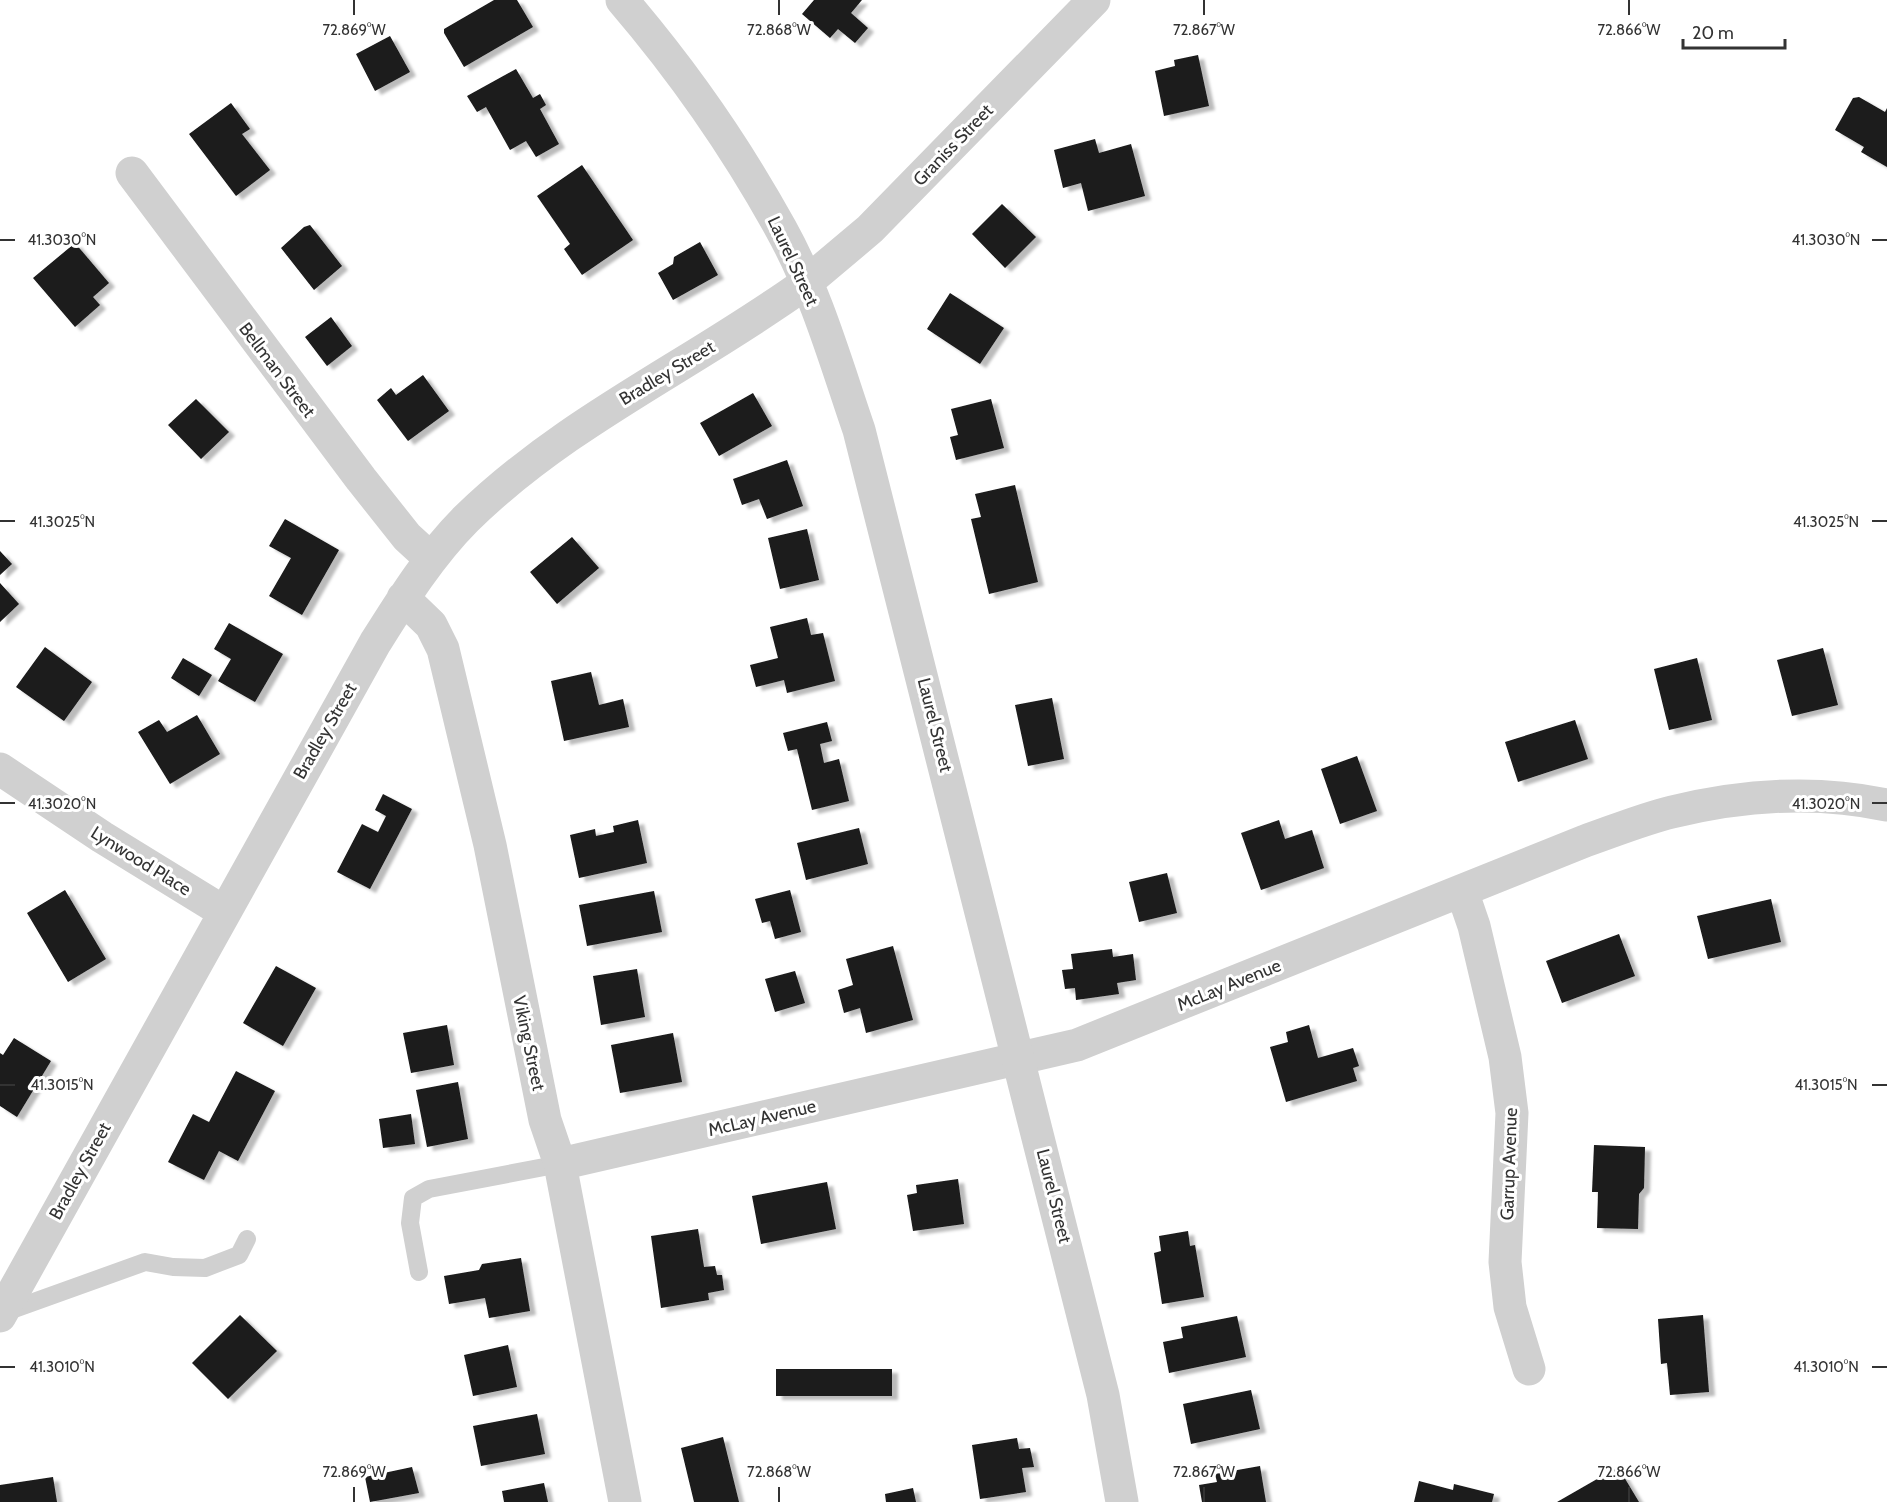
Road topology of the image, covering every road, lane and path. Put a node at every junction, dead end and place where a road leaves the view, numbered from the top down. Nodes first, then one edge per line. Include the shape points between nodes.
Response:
1 (622, 0) edge
2 (1094, 0) edge
3 (132, 173) dead end
4 (806, 283) junction
5 (431, 559) junction
6 (403, 598) junction
7 (0, 769) edge
8 (1887, 805) edge
9 (1462, 891) junction
10 (224, 912) junction
11 (1020, 1058) junction
12 (560, 1164) junction
13 (247, 1239) dead end
14 (419, 1272) dead end
15 (1, 1315) edge
16 (1529, 1369) dead end
17 (625, 1502) edge
18 (1122, 1502) edge

1 - 4 street, Laurel Street via 715,123 782,230
2 - 4 street, Graniss Street via 870,230
3 - 5 street, Bellman Street via 361,479 406,537
4 - 5 street, Bradley Street via 749,324 570,434 466,519
4 - 11 street, Laurel Street via 852,409 874,484
5 - 6 street, Bradley Street
6 - 10 street, Bradley Street
6 - 12 street, Viking Street via 431,625 443,649 490,845 545,1120
7 - 10 street, Lynwood Place
8 - 9 street, McLay Avenue via 1861,799 1794,795 1720,802 1670,812 1585,841
9 - 11 street, McLay Avenue via 1077,1045
9 - 16 street, Garrup Avenue via 1505,1057 1512,1113 1504,1262 1510,1307
10 - 15 street, Bradley Street
11 - 12 street, McLay Avenue
11 - 18 street, Laurel Street via 1103,1395
12 - 14 lane via 429,1189 413,1198 410,1223
12 - 17 street, Viking Street
13 - 15 lane via 240,1255 205,1268 145,1262

